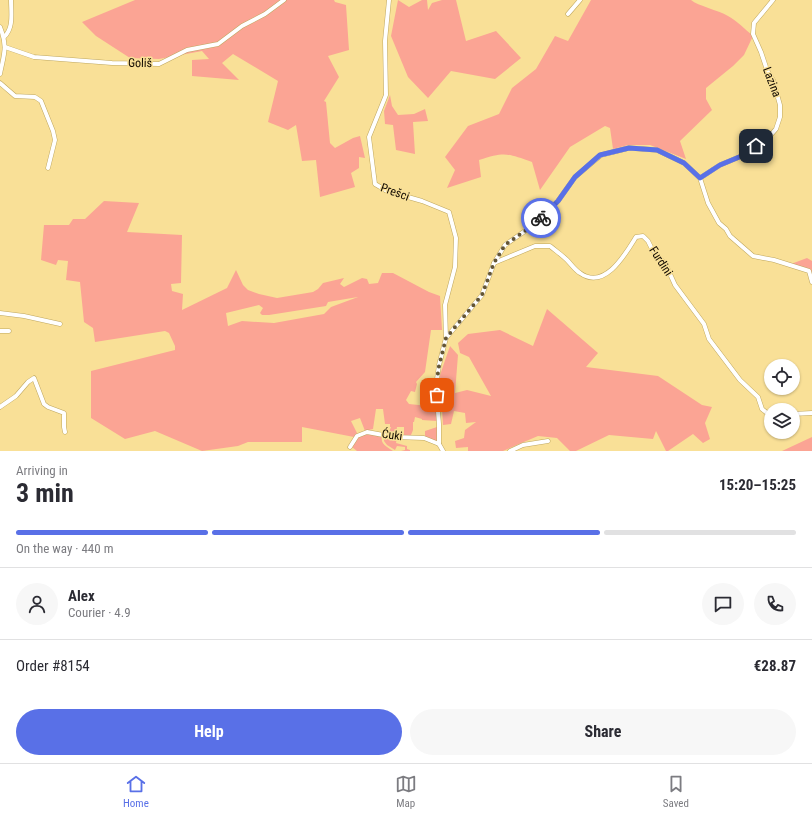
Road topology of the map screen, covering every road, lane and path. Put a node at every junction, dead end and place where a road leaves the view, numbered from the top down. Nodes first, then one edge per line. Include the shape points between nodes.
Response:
1 (11, 0) edge
2 (284, 0) edge
3 (389, 0) edge
4 (580, 0) edge
5 (773, 0) edge
6 (568, 14) dead end
7 (0, 27) edge
8 (4, 37) junction
9 (5, 47) junction
10 (0, 74) edge
11 (0, 83) edge
12 (48, 168) dead end
13 (700, 178) junction
14 (494, 263) junction
15 (812, 282) edge
16 (0, 313) edge
17 (60, 324) dead end
18 (0, 331) edge
19 (9, 332) dead end
20 (446, 338) junction
21 (0, 407) edge
22 (764, 411) edge
23 (812, 413) edge
24 (800, 414) edge
25 (65, 432) dead end
26 (548, 441) dead end
27 (439, 444) junction
28 (350, 447) dead end
29 (443, 451) edge
30 (510, 451) edge

1 - 8 street via 11,26 9,33
2 - 9 street, Goliš via 218,44 187,50 159,64 34,57
3 - 20 street, Prešci via 385,41 386,95 369,136 374,184 387,191 449,212 456,238 455,267 445,305
4 - 6 street
5 - 13 street, Lazina via 754,23 754,34 766,70 773,80 780,105 776,129 744,155 720,165
7 - 8 street
8 - 9 street
9 - 10 street
11 - 12 street via 15,96 36,97 41,101 55,140
13 - 14 street via 684,163 657,150 629,148 600,155 575,177 558,201 535,224 505,245
13 - 15 street via 708,203 730,236 753,256 809,271
14 - 20 street via 482,295
14 - 22 street, Furdini via 535,246 550,246 581,274 593,278 609,272 621,261 636,237 643,236 666,265 676,285 704,324 708,339 740,380 758,397
16 - 17 street
18 - 19 street
20 - 27 street via 436,386
21 - 25 street via 16,396 34,378 44,404 64,413
23 - 24 street
26 - 30 street
27 - 28 street, Ćuki via 420,438 367,432 357,436
27 - 29 street

